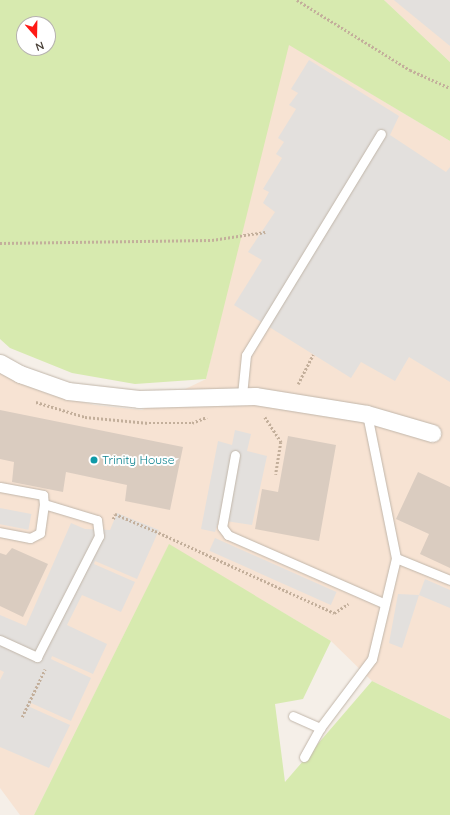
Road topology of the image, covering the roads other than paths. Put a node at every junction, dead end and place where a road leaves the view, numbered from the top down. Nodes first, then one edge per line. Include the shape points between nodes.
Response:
1 (381, 134) dead end
2 (0, 363) edge
3 (242, 395) junction
4 (367, 414) junction
5 (432, 434) dead end
6 (235, 454) dead end
7 (0, 487) edge
8 (44, 504) junction
9 (0, 532) edge
10 (396, 558) junction
11 (450, 580) edge
12 (385, 604) junction
13 (0, 640) edge
14 (293, 716) dead end
15 (320, 728) junction
16 (304, 758) dead end

1 - 3 lane via 246,354
2 - 3 street via 20,374 68,391 139,399
3 - 4 street
4 - 5 street
4 - 10 lane
6 - 12 lane via 222,527 228,535
7 - 8 lane via 43,495
8 - 9 lane via 40,532 30,538
8 - 13 lane via 97,520 98,536 38,657
10 - 11 lane
10 - 12 lane
12 - 15 lane via 372,659
14 - 15 lane
15 - 16 lane

